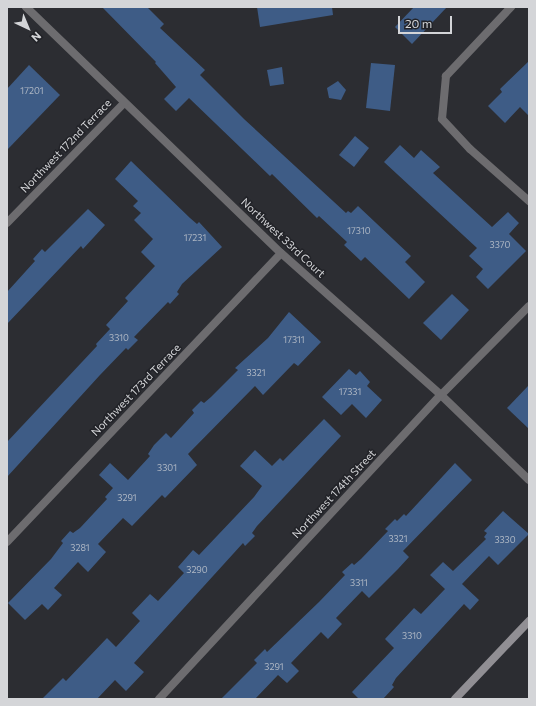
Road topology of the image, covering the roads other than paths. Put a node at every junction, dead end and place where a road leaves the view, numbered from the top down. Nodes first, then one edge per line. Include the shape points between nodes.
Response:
1 (26, 7) edge
2 (511, 7) edge
3 (124, 102) junction
4 (529, 201) edge
5 (7, 223) edge
6 (281, 253) junction
7 (529, 306) edge
8 (441, 395) junction
9 (529, 480) edge
10 (7, 542) edge
11 (529, 621) edge
12 (159, 699) edge
13 (455, 699) edge

1 - 3 street, Northwest 33rd Court
2 - 4 street via 446,76 442,118 470,149
3 - 5 street, Northwest 172nd Terrace
3 - 6 street, Northwest 33rd Court
6 - 8 street, Northwest 33rd Court
6 - 10 street, Northwest 173rd Terrace
7 - 8 street, Northwest 174th Street
8 - 9 street, Northwest 33rd Court
8 - 12 street, Northwest 174th Street
11 - 13 street

